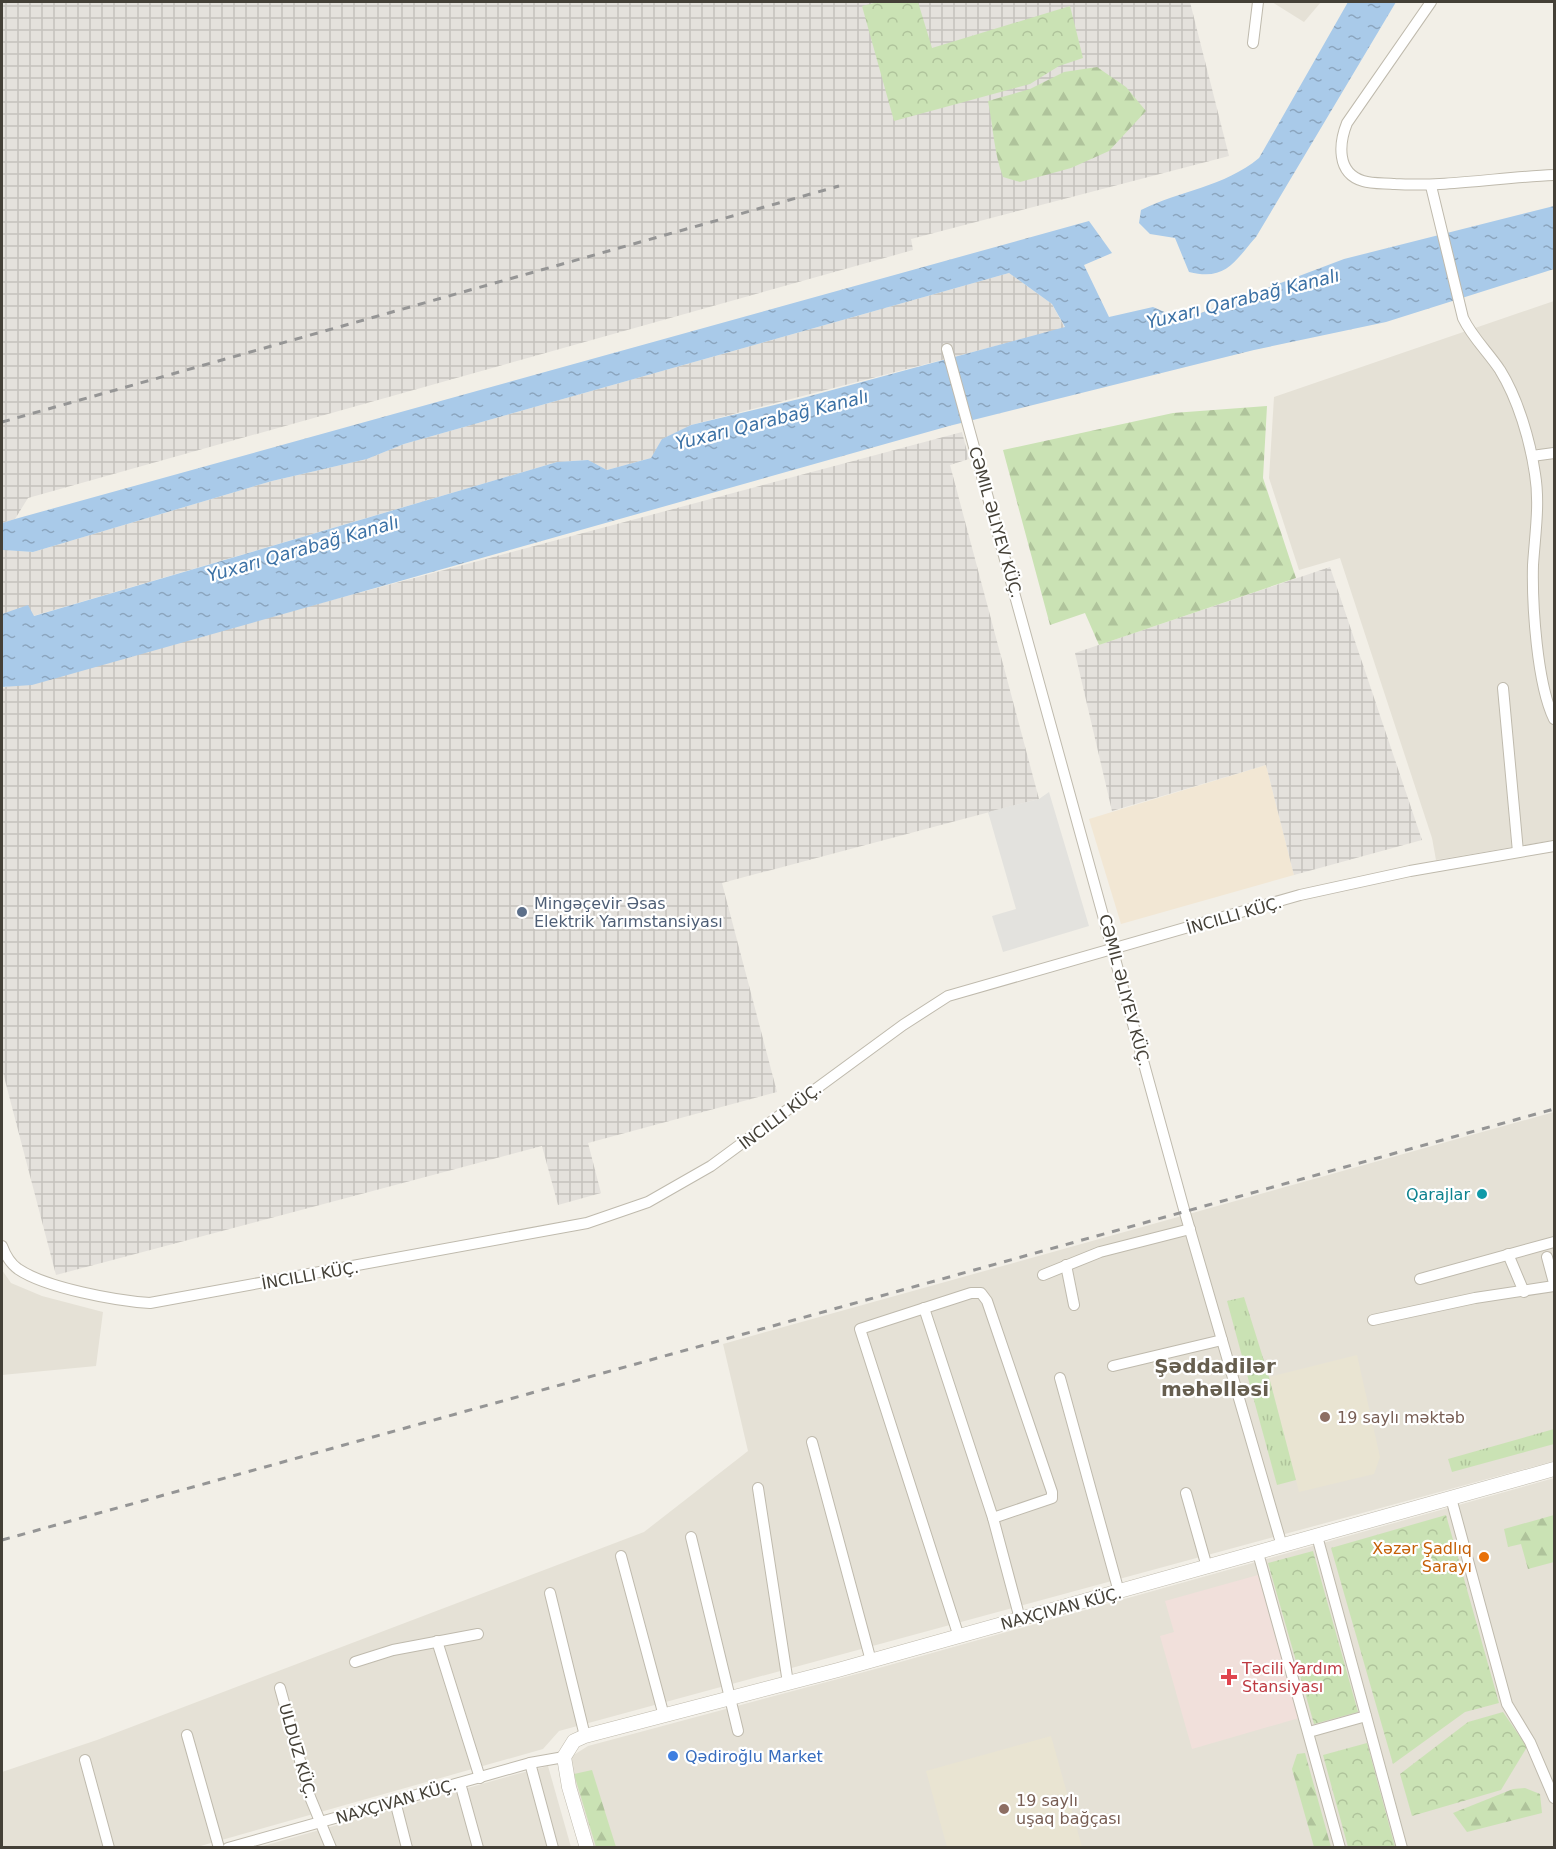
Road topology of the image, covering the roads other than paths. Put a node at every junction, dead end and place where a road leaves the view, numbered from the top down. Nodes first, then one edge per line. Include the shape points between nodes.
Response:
1 (1258, 2) edge
2 (1431, 2) edge
3 (1253, 43) dead end
4 (1554, 175) edge
5 (1431, 186) junction
6 (947, 349) dead end
7 (1554, 453) edge
8 (1532, 456) junction
9 (1503, 688) dead end
10 (1554, 719) edge
11 (1554, 846) edge
12 (1518, 852) junction
13 (1114, 949) junction
14 (1190, 1229) junction
15 (1554, 1242) edge
16 (2, 1246) edge
17 (1508, 1254) junction
18 (1547, 1257) dead end
19 (1066, 1264) junction
20 (1043, 1275) dead end
21 (1420, 1279) dead end
22 (1554, 1285) edge
23 (1524, 1292) junction
24 (1074, 1305) dead end
25 (924, 1308) junction
26 (1373, 1320) dead end
27 (1222, 1340) junction
28 (1113, 1366) dead end
29 (1060, 1378) dead end
30 (812, 1442) dead end
31 (1554, 1469) edge
32 (758, 1488) dead end
33 (1186, 1493) dead end
34 (1451, 1498) junction
35 (993, 1518) junction
36 (1317, 1536) junction
37 (691, 1537) dead end
38 (1282, 1546) junction
39 (1258, 1553) junction
40 (621, 1556) dead end
41 (1208, 1567) junction
42 (1119, 1592) junction
43 (550, 1593) dead end
44 (1020, 1619) junction
45 (478, 1634) dead end
46 (959, 1637) junction
47 (437, 1641) junction
48 (871, 1661) junction
49 (355, 1662) dead end
50 (789, 1683) junction
51 (280, 1688) dead end
52 (730, 1699) junction
53 (664, 1716) junction
54 (1366, 1716) junction
55 (738, 1731) dead end
56 (1309, 1732) junction
57 (187, 1735) dead end
58 (585, 1736) junction
59 (567, 1752) junction
60 (85, 1760) dead end
61 (530, 1763) junction
62 (480, 1778) junction
63 (460, 1783) junction
64 (1554, 1798) edge
65 (395, 1801) junction
66 (320, 1822) junction
67 (252, 1845) edge
68 (109, 1848) edge
69 (219, 1848) edge
70 (228, 1848) edge
71 (331, 1848) edge
72 (407, 1848) edge
73 (478, 1848) edge
74 (553, 1848) edge
75 (587, 1848) edge
76 (1340, 1848) edge
77 (1402, 1848) edge

1 - 3 street
2 - 5 street via 1347,123 1341,139 1347,170 1362,181
4 - 5 street
5 - 8 street via 1457,299 1468,328 1501,372
6 - 13 street, CƏMIL ƏLIYEV KÜÇ.
7 - 8 street
8 - 10 street via 1538,509 1534,604 1545,691
9 - 12 street
11 - 12 street, İNCILLI KÜÇ.
12 - 13 street, İNCILLI KÜÇ. via 1300,896
13 - 14 street, CƏMIL ƏLIYEV KÜÇ.
13 - 16 street, İNCILLI KÜÇ. via 948,996 903,1024 711,1166 648,1202 587,1223 150,1303 98,1297 32,1276 17,1268
14 - 19 street
14 - 27 street, CƏMIL ƏLIYEV KÜÇ.
15 - 17 street
17 - 21 street
17 - 23 street
18 - 22 street
19 - 20 street
19 - 24 street
22 - 23 street
23 - 26 street via 1475,1298
25 - 35 street
25 - 35 street via 971,1293 981,1293 987,1301 1052,1492 1052,1498 1044,1502
25 - 46 street via 860,1329
27 - 28 street
27 - 38 street, CƏMIL ƏLIYEV KÜÇ.
29 - 42 street
30 - 48 street
31 - 34 street
32 - 50 street
33 - 41 street
34 - 36 street
34 - 64 street via 1507,1704 1530,1742
35 - 44 street
36 - 38 street
36 - 54 street
37 - 52 street
38 - 39 street
39 - 41 street
39 - 56 street
40 - 53 street
41 - 42 street
42 - 44 street
43 - 58 street
44 - 46 street
45 - 47 street
46 - 48 street
47 - 49 street
47 - 62 street
48 - 50 street
50 - 52 street
51 - 66 street, ULDUZ KÜÇ.
52 - 53 street
52 - 55 street
53 - 58 street
54 - 56 street
54 - 77 street
56 - 76 street
57 - 69 street
58 - 59 street via 574,1741
59 - 61 street
59 - 75 street via 569,1786
60 - 68 street
61 - 62 street
61 - 74 street
62 - 63 street
63 - 65 street
63 - 73 street
65 - 66 street
65 - 72 street
66 - 67 street
66 - 71 street, ULDUZ KÜÇ.
67 - 70 street

